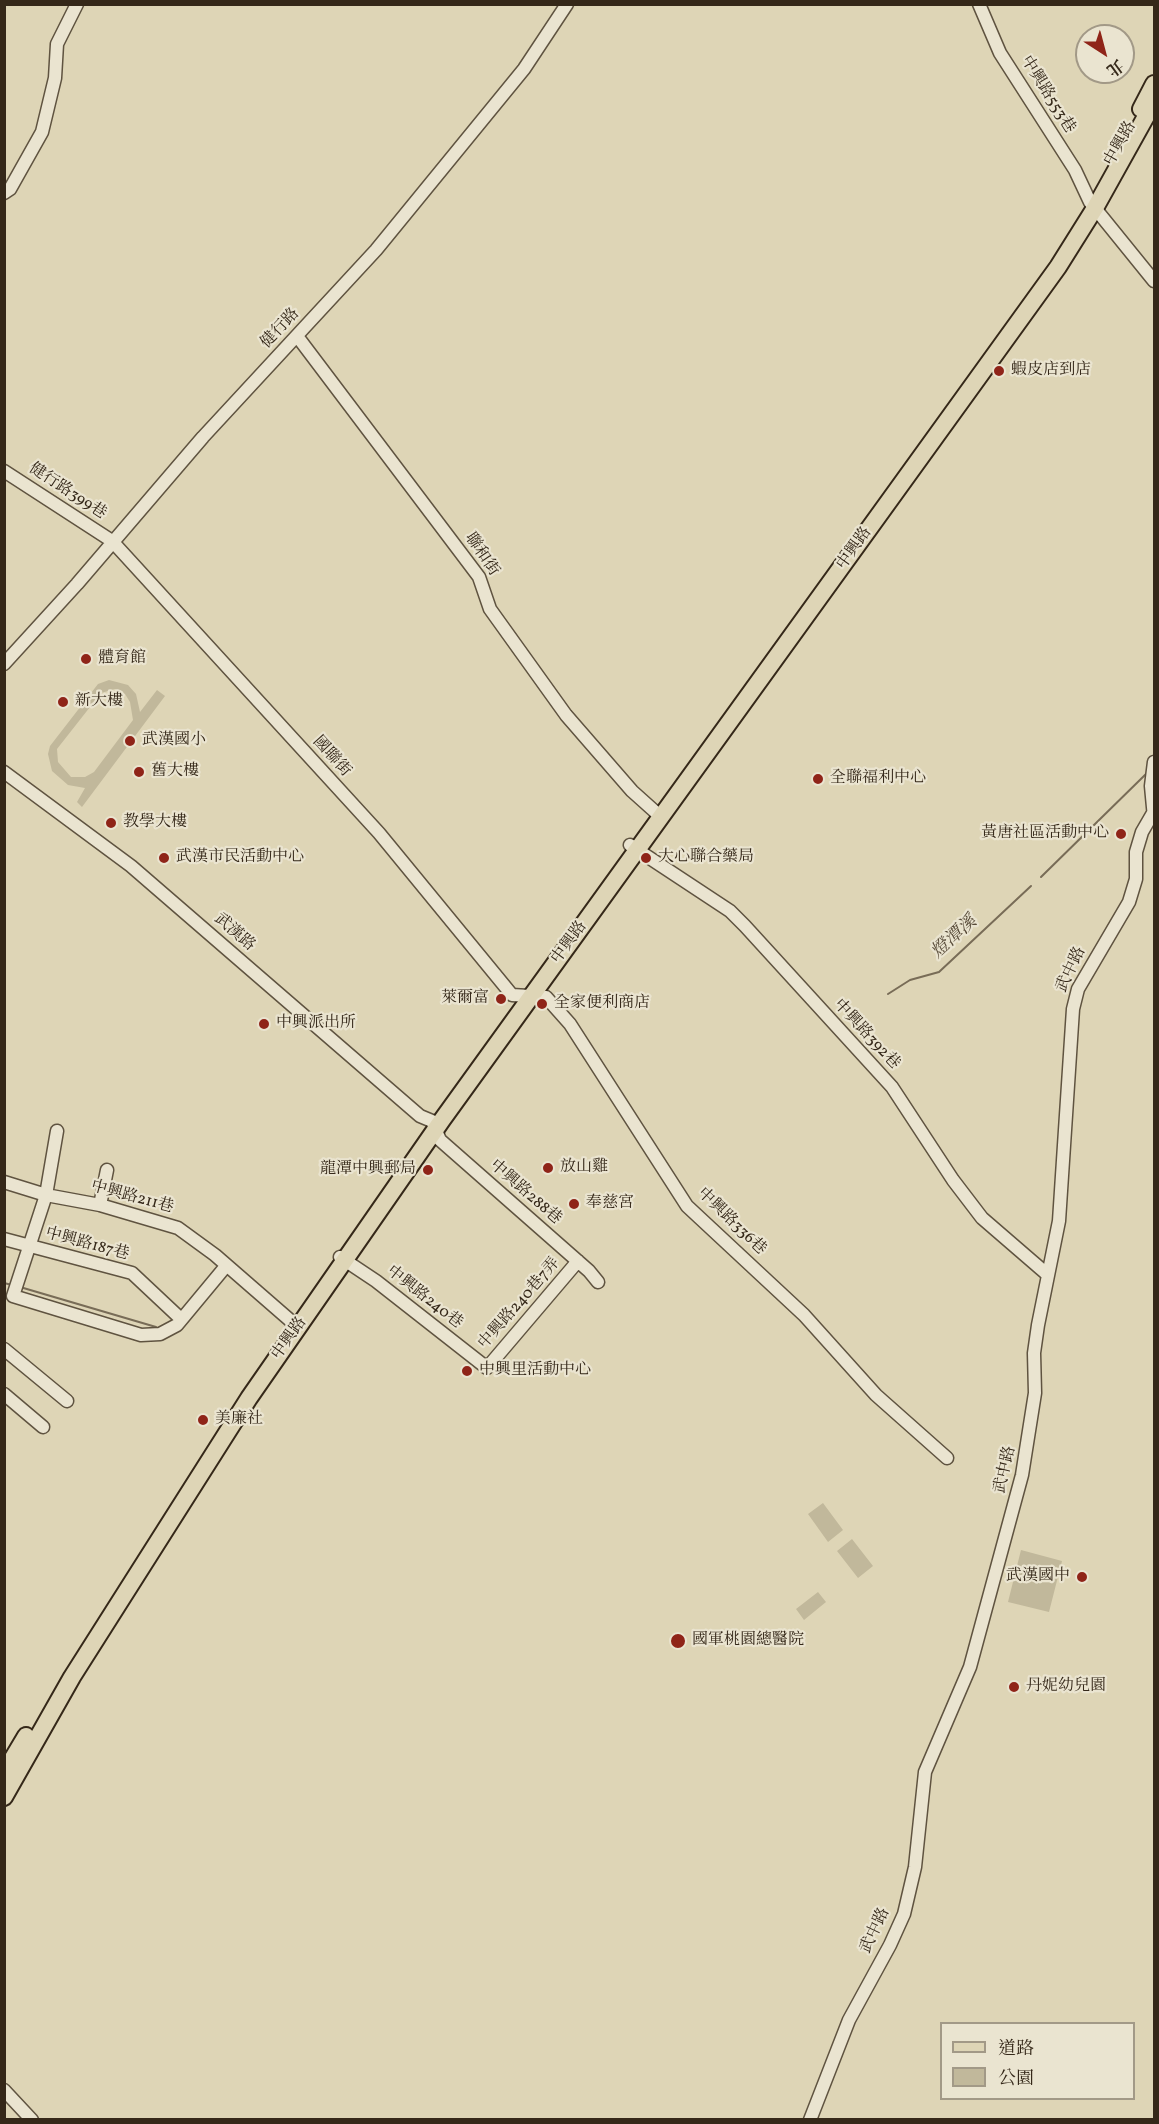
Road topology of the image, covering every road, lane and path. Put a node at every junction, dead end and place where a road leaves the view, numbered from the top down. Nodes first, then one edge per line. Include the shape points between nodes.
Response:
1 (76, 4) edge
2 (567, 4) edge
3 (979, 4) edge
4 (1155, 84) edge
5 (1155, 102) edge
6 (4, 193) edge
7 (1092, 205) junction
8 (1155, 281) edge
9 (297, 336) junction
10 (4, 471) edge
11 (112, 541) junction
12 (4, 664) edge
13 (1155, 762) edge
14 (4, 772) edge
15 (658, 814) junction
16 (1154, 816) edge
17 (634, 847) junction
18 (526, 997) junction
19 (434, 1126) junction
20 (57, 1131) dead end
21 (107, 1170) dead end
22 (4, 1182) edge
23 (46, 1195) junction
24 (100, 1205) junction
25 (4, 1239) edge
26 (29, 1247) junction
27 (342, 1258) junction
28 (578, 1261) junction
29 (226, 1266) junction
30 (1048, 1275) junction
31 (598, 1282) dead end
32 (181, 1319) junction
33 (291, 1322) junction
34 (4, 1349) edge
35 (487, 1368) joint
36 (4, 1394) edge
37 (67, 1401) dead end
38 (43, 1428) dead end
39 (947, 1458) dead end
40 (4, 1773) edge
41 (4, 1797) edge
42 (4, 2090) edge
43 (32, 2120) edge
44 (810, 2120) edge

1 - 6 street via 57,44 55,78 42,132
2 - 9 street, 健行路 via 524,69 441,172
3 - 7 street, 中興路553巷 via 1000,53 1075,170
4 - 7 main road, 中興路
5 - 7 main road, 中興路
7 - 8 street, 中興路553巷
7 - 15 main road, 中興路 via 874,504
9 - 11 street, 健行路
9 - 15 street, 聯和街 via 479,577 490,609 566,715 632,791
10 - 11 street, 健行路399巷
11 - 12 street, 健行路
11 - 18 street, 國聯街 via 379,833 512,995
13 - 16 street
14 - 19 street, 武漢路 via 131,866
15 - 17 main road, 中興路
16 - 30 street, 武中路 via 1142,832 1136,852 1136,879 1129,902 1078,989 1073,1009 1059,1221
17 - 18 main road, 中興路
17 - 30 street, 中興路392巷 via 730,911 745,926 892,1088 982,1218
18 - 19 main road, 中興路
18 - 39 street, 中興路336巷 via 546,997 570,1024 687,1206 804,1315 876,1395
19 - 27 main road, 中興路
19 - 28 street, 中興路288巷 via 440,1140
20 - 23 street
21 - 24 street
22 - 23 street, 中興路211巷
23 - 24 street, 中興路211巷
23 - 26 street
24 - 29 street, 中興路211巷 via 178,1228
25 - 26 street, 中興路187巷
26 - 32 street, 中興路187巷 via 132,1274
26 - 32 street via 15,1289 141,1335 160,1334 177,1326
27 - 33 main road, 中興路
27 - 35 street, 中興路240巷
27 - 41 main road, 中興路 via 72,1677
28 - 31 street, 中興路288巷
28 - 35 street, 中興路240巷7弄
29 - 32 street
29 - 33 street, 中興路211巷
30 - 44 street, 武中路 via 1034,1353 1035,1393 1022,1475 970,1667 925,1772 915,1867 904,1914 849,2020
33 - 40 main road, 中興路 via 184,1482
34 - 37 street
36 - 38 street
42 - 43 street

